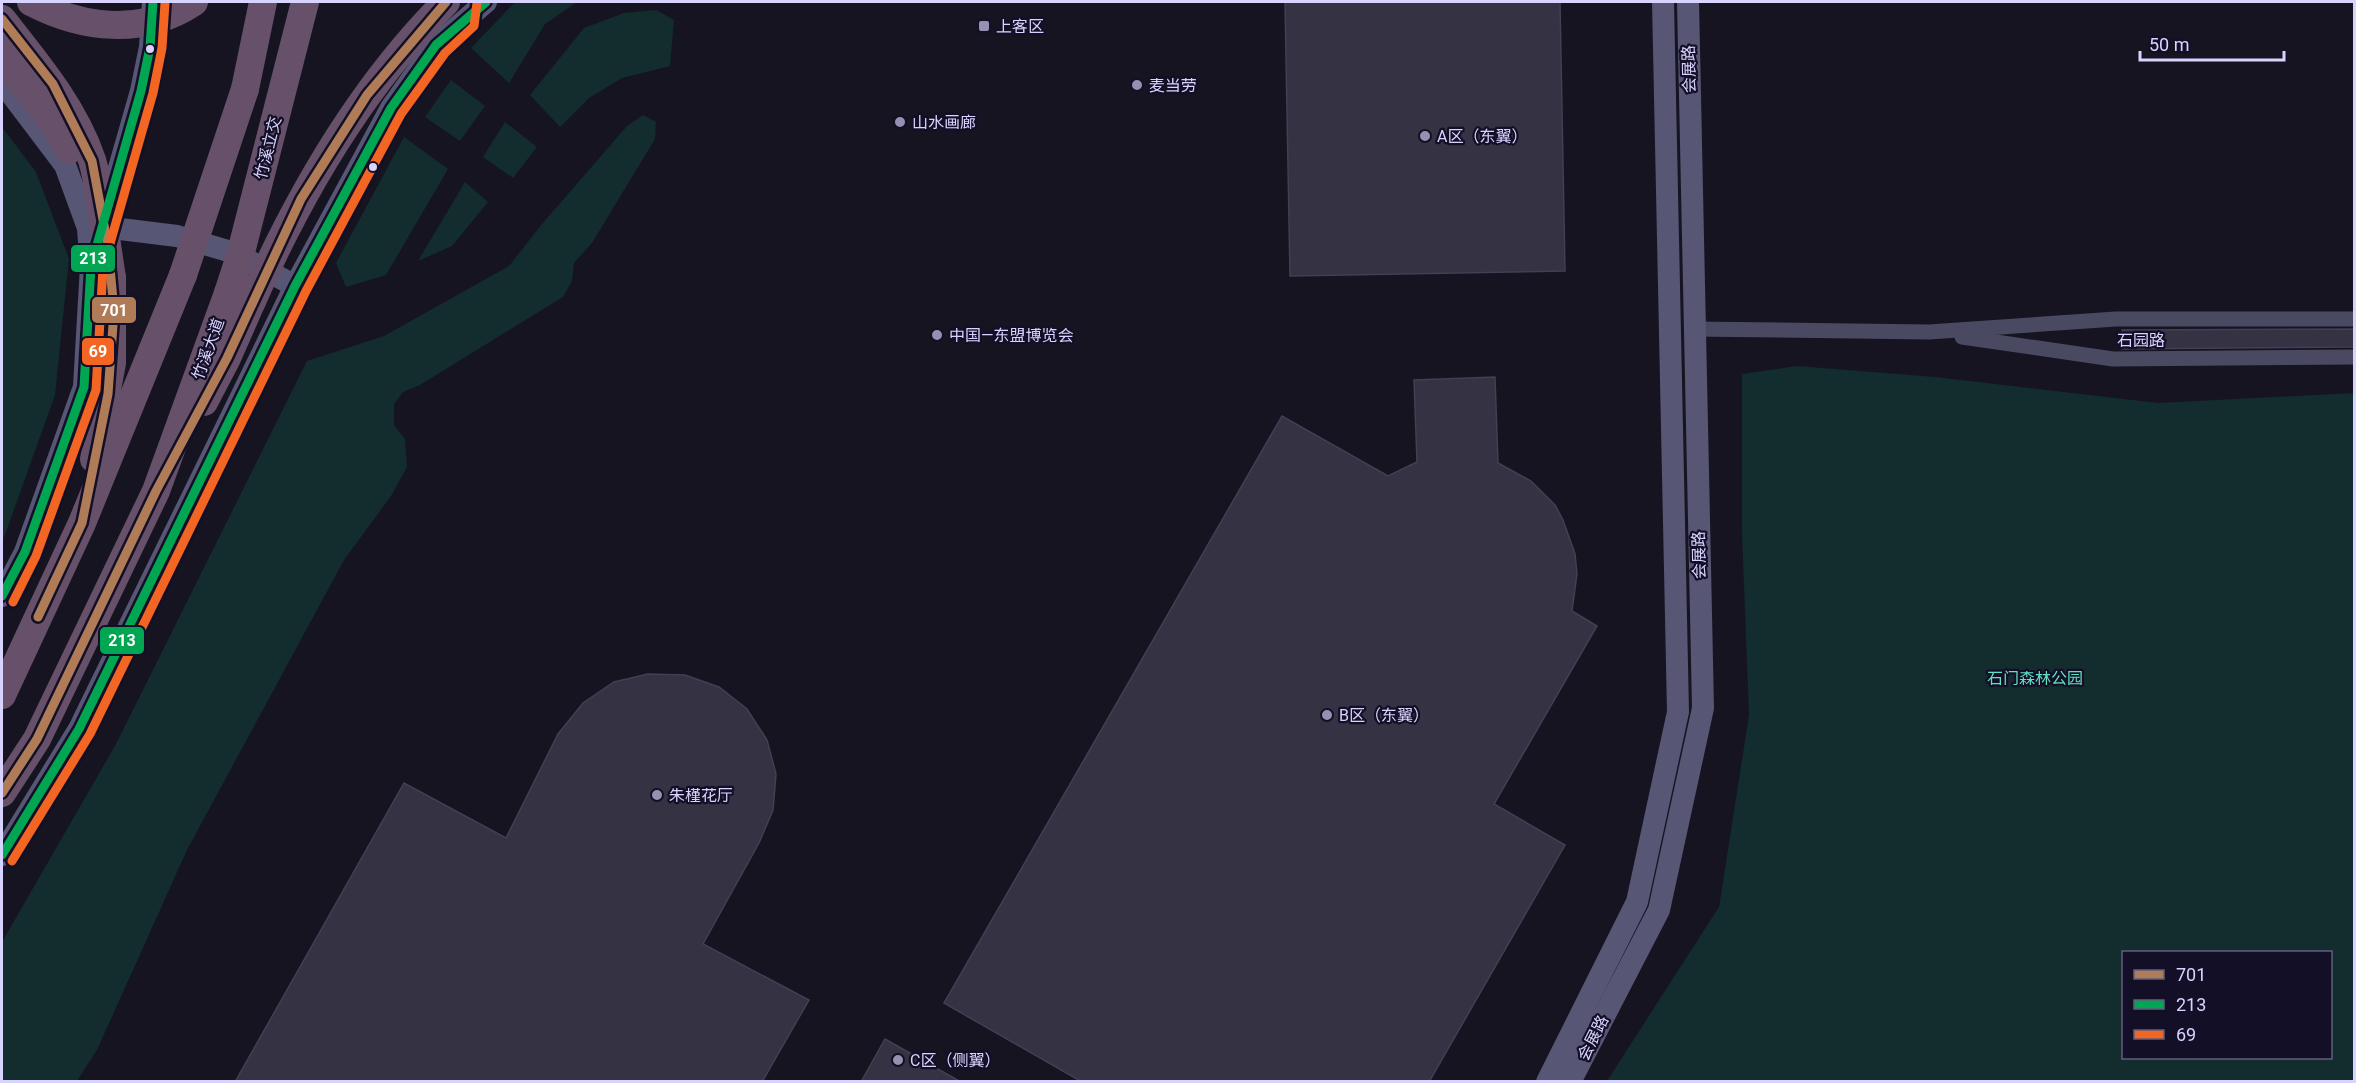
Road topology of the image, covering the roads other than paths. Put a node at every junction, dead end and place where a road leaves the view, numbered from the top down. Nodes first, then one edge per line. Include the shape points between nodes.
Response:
1 (31, 2) edge
2 (153, 2) edge
3 (194, 2) edge
4 (263, 2) edge
5 (305, 2) edge
6 (486, 2) edge
7 (1663, 2) edge
8 (1688, 2) edge
9 (458, 8) edge
10 (2, 19) edge
11 (2, 57) edge
12 (2, 82) edge
13 (103, 219) junction
14 (102, 272) junction
15 (295, 286) junction
16 (240, 297) junction
17 (2355, 320) edge
18 (1693, 329) junction
19 (1929, 332) junction
20 (2355, 357) edge
21 (82, 523) junction
22 (2, 597) edge
23 (2, 695) edge
24 (2, 793) edge
25 (2, 855) edge
26 (1547, 1082) edge
27 (1570, 1082) edge

1 - 3 highway, bridge via 79,22 128,26 167,17
2 - 13 main road via 150,47 141,91
4 - 21 highway, bridge via 245,89 183,275
5 - 16 highway, 竹溪立交, bridge via 243,245
6 - 9 main road
7 - 26 main road, 会展路 via 1678,712 1637,902
8 - 18 main road, 会展路
9 - 15 main road via 391,108
9 - 16 highway, bridge via 402,51 342,131
10 - 13 highway via 52,84 79,131 92,161
11 - 13 highway via 53,123
12 - 14 main road via 65,165
13 - 14 highway, bridge
13 - 15 main road via 235,253
14 - 21 highway via 112,363
14 - 22 main road via 84,387 25,552
15 - 25 main road via 79,729
16 - 24 highway via 228,358 156,491 37,739
17 - 19 street, 石园路 via 2116,320
18 - 19 street, 石园路
18 - 27 main road, 会展路 via 1702,708 1659,910
19 - 20 street, 石园路 via 2113,359
21 - 23 highway

